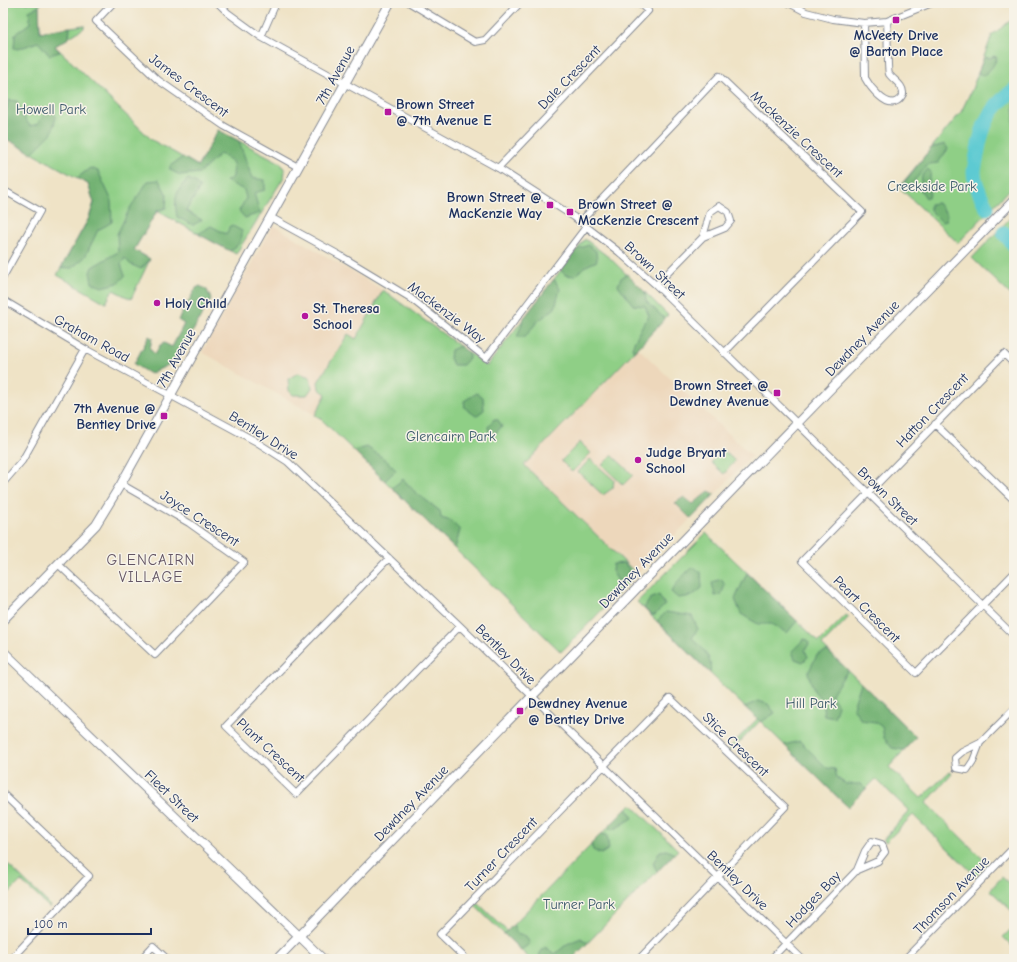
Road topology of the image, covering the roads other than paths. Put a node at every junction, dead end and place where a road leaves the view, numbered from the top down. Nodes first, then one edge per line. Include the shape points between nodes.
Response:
1 (114, 3) edge
2 (218, 3) edge
3 (276, 3) edge
4 (390, 3) edge
5 (410, 3) edge
6 (520, 3) edge
7 (639, 3) edge
8 (788, 3) edge
9 (932, 3) edge
10 (887, 21) junction
11 (864, 23) junction
12 (261, 38) junction
13 (344, 84) junction
14 (298, 167) junction
15 (498, 168) junction
16 (3, 190) edge
17 (1014, 200) edge
18 (270, 217) junction
19 (580, 222) junction
20 (586, 227) junction
21 (703, 237) junction
22 (3, 278) edge
23 (656, 285) junction
24 (3, 300) edge
25 (85, 349) junction
26 (724, 353) junction
27 (1014, 364) edge
28 (171, 394) junction
29 (797, 424) junction
30 (935, 424) junction
31 (3, 483) edge
32 (122, 484) junction
33 (868, 494) junction
34 (1014, 500) edge
35 (389, 558) junction
36 (58, 564) junction
37 (1014, 572) edge
38 (982, 605) junction
39 (3, 620) edge
40 (460, 626) junction
41 (1014, 636) edge
42 (3, 651) edge
43 (532, 697) junction
44 (1014, 709) edge
45 (980, 743) junction
46 (604, 766) junction
47 (3, 794) edge
48 (1014, 847) edge
49 (857, 870) junction
50 (719, 877) junction
51 (299, 936) junction
52 (786, 944) junction
53 (11, 959) edge
54 (141, 959) edge
55 (167, 959) edge
56 (277, 959) edge
57 (322, 959) edge
58 (466, 959) edge
59 (640, 959) edge
60 (771, 959) edge
61 (802, 959) edge
62 (905, 959) edge

1 - 14 street, James Crescent via 96,21 158,80 224,126
2 - 12 street, Brown Street
3 - 12 street
4 - 13 street, 7th Avenue
5 - 6 street via 475,42 485,40
7 - 15 street, Dale Crescent via 648,12
8 - 11 street via 806,12
9 - 10 street
10 - 11 street
10 - 11 street via 889,73 902,88 903,93 901,98 891,103 886,102 869,86 865,78
12 - 13 street, Brown Street
13 - 14 street, 7th Avenue
13 - 15 street, Brown Street
14 - 18 street, 7th Avenue
15 - 19 street, Brown Street
16 - 22 street via 40,211
17 - 29 street, Dewdney Avenue
18 - 20 street, Mackenzie Way via 409,297 486,358
18 - 28 street, 7th Avenue
19 - 20 street, Brown Street
19 - 26 street, Mackenzie Crescent via 719,76 862,212
20 - 23 street, Brown Street
21 - 21 street via 725,228 731,221 728,212 719,206 710,212
21 - 23 street
23 - 26 street, Brown Street
24 - 25 street, Graham Road
25 - 28 street, Graham Road
25 - 31 street via 22,462
26 - 29 street, Brown Street
27 - 30 street, Hatton Crescent via 1004,354
28 - 32 street, 7th Avenue
28 - 35 street, Bentley Drive via 288,462
29 - 33 street, Brown Street
29 - 43 street, Dewdney Avenue
30 - 33 street, Hatton Crescent
30 - 34 street
32 - 36 street, 7th Avenue via 96,525
32 - 36 street, Joyce Crescent via 189,523 244,562 155,655
33 - 38 street, Brown Street
33 - 38 street, Peart Crescent via 802,561 916,673
35 - 40 street, Bentley Drive
35 - 40 street, Plant Crescent via 226,726 296,794
36 - 39 street, 7th Avenue
37 - 38 street
38 - 41 street, Brown Street
40 - 43 street, Bentley Drive
42 - 51 street, Fleet Street
43 - 46 street, Bentley Drive
43 - 51 street, Dewdney Avenue
44 - 45 street
45 - 45 street via 955,758 956,768 967,770
46 - 50 street, Bentley Drive
46 - 50 street, Stice Crescent via 670,698 785,807
46 - 58 street, Turner Crescent via 440,934
47 - 53 street via 89,876
48 - 62 street, Thomson Avenue
49 - 49 street, Hodges Bay via 878,861 885,852 882,844 872,841
49 - 52 street, Hodges Bay
50 - 52 street, Bentley Drive
50 - 59 street
51 - 56 street, Dewdney Avenue
51 - 57 street, Fleet Street
52 - 60 street, Hodges Bay
52 - 61 street, Bentley Drive
54 - 55 street via 153,946

